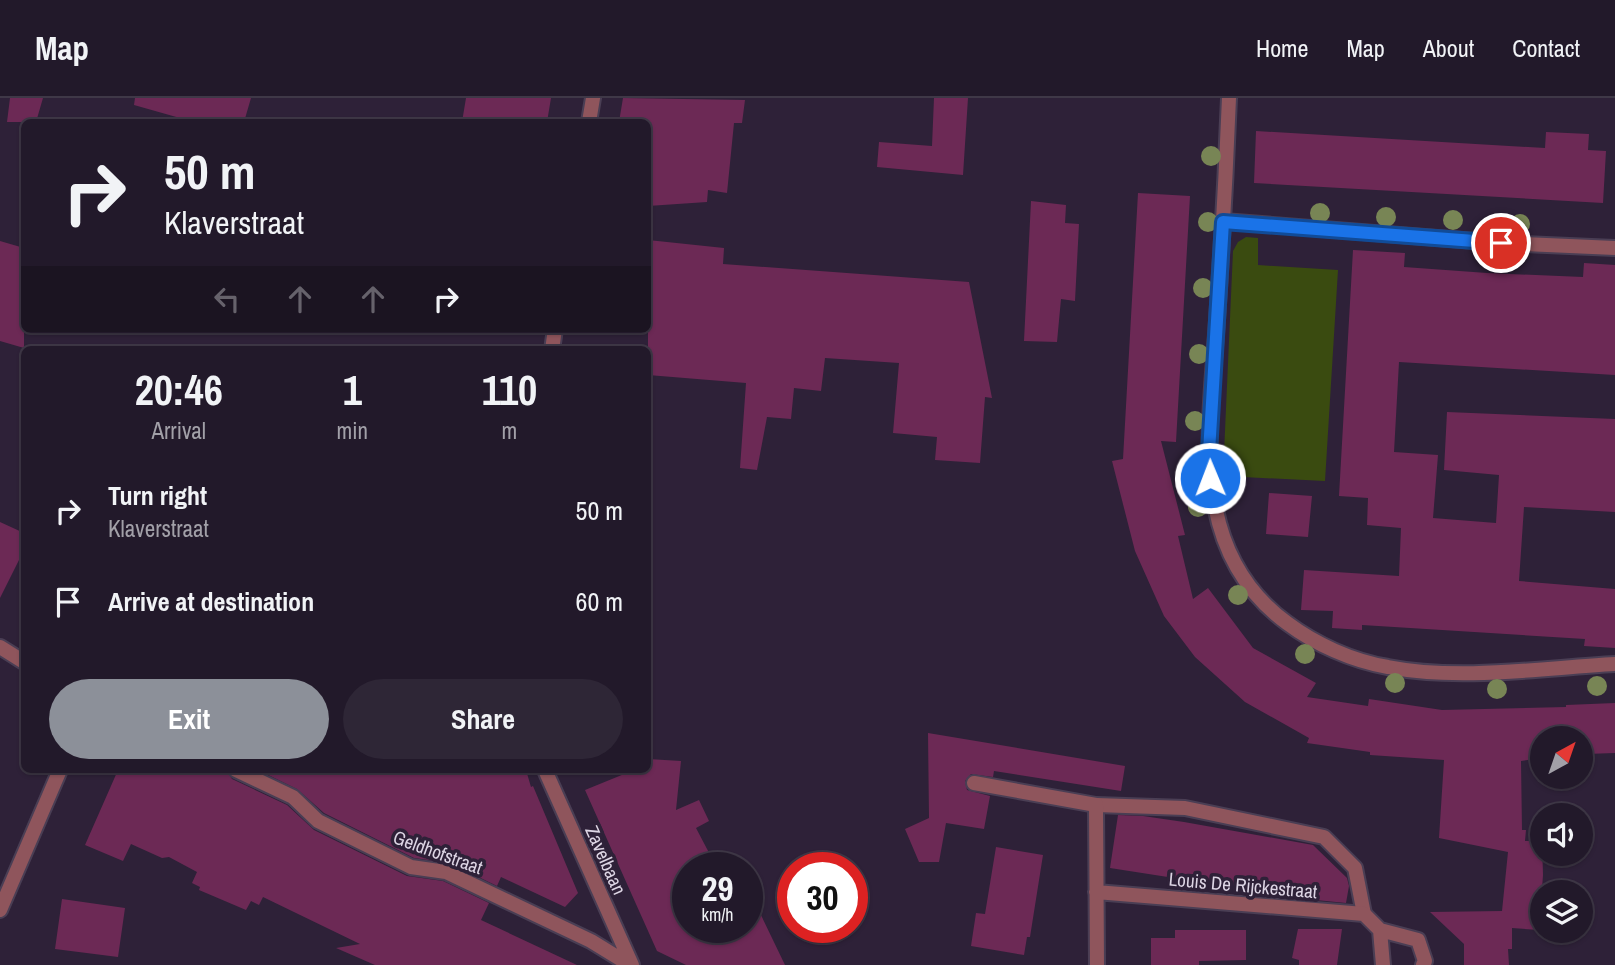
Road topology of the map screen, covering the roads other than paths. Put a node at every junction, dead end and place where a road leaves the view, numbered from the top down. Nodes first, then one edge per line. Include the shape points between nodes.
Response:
1 (593, 98) edge
2 (1229, 98) edge
3 (590, 119) edge
4 (1223, 222) junction
5 (1615, 248) edge
6 (0, 648) edge
7 (21, 660) edge
8 (1615, 664) edge
9 (60, 773) edge
10 (242, 773) edge
11 (546, 773) edge
12 (974, 783) dead end
13 (1096, 805) junction
14 (1096, 892) junction
15 (0, 910) edge
16 (1364, 914) junction
17 (1380, 930) junction
18 (631, 965) edge
19 (1097, 965) edge
20 (1383, 965) edge
21 (1423, 965) edge

1 - 3 street
2 - 4 street
4 - 5 street
4 - 8 street via 1210,478 1216,520 1240,577 1271,612 1304,636 1387,667 1454,673
6 - 7 street
9 - 15 street
10 - 18 street, Geldhofstraat via 293,797 318,821 411,867 446,872
11 - 18 street, Zavelbaan
12 - 13 street
13 - 14 street
13 - 16 street via 1185,808 1324,836 1355,868
14 - 16 street, Louis De Rijckestraat
14 - 19 street
16 - 17 street
17 - 20 street
17 - 21 street via 1418,940

